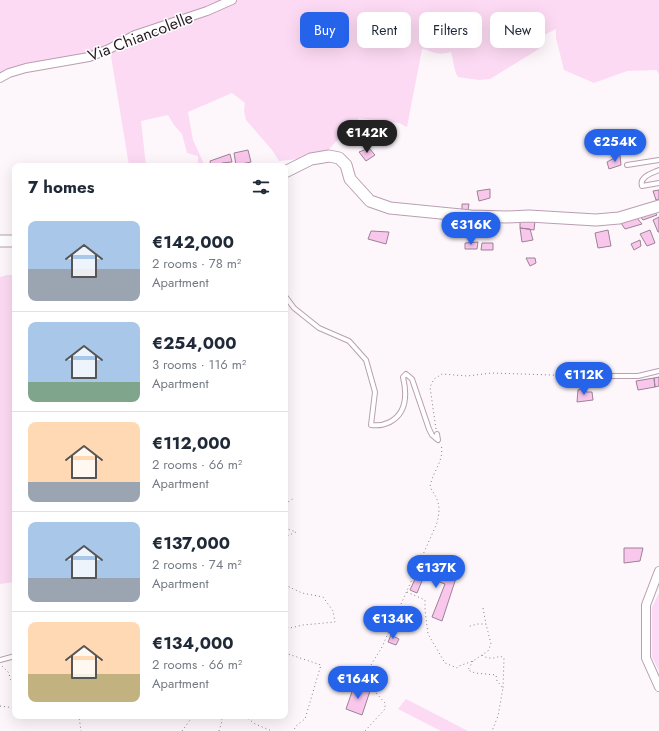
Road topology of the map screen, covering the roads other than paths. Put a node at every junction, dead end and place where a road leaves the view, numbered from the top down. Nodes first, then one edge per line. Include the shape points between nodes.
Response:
1 (232, 0) edge
2 (0, 78) edge
3 (659, 160) edge
4 (627, 165) dead end
5 (288, 170) edge
6 (659, 170) edge
7 (659, 183) edge
8 (659, 206) edge
9 (0, 241) edge
10 (12, 241) edge
11 (288, 300) edge
12 (659, 371) edge
13 (586, 376) road end
14 (436, 434) road end
15 (659, 571) edge
16 (12, 657) edge
17 (0, 660) edge
18 (659, 687) edge

1 - 2 street, Via Chiancolelle via 135,35 89,57 26,68
3 - 4 lane
5 - 8 main road via 311,159 330,156 339,158 346,165 350,179 370,201 397,209 471,216 596,220 618,218
6 - 7 lane via 645,176 641,182 642,186
9 - 10 main road
11 - 14 lane via 319,328 349,341 366,360 376,392 371,424 377,426 387,423 396,418 404,408 406,389 403,377 406,374 412,379 428,429 438,440
12 - 13 lane via 638,376
15 - 18 street via 646,605 646,658
16 - 17 lane

